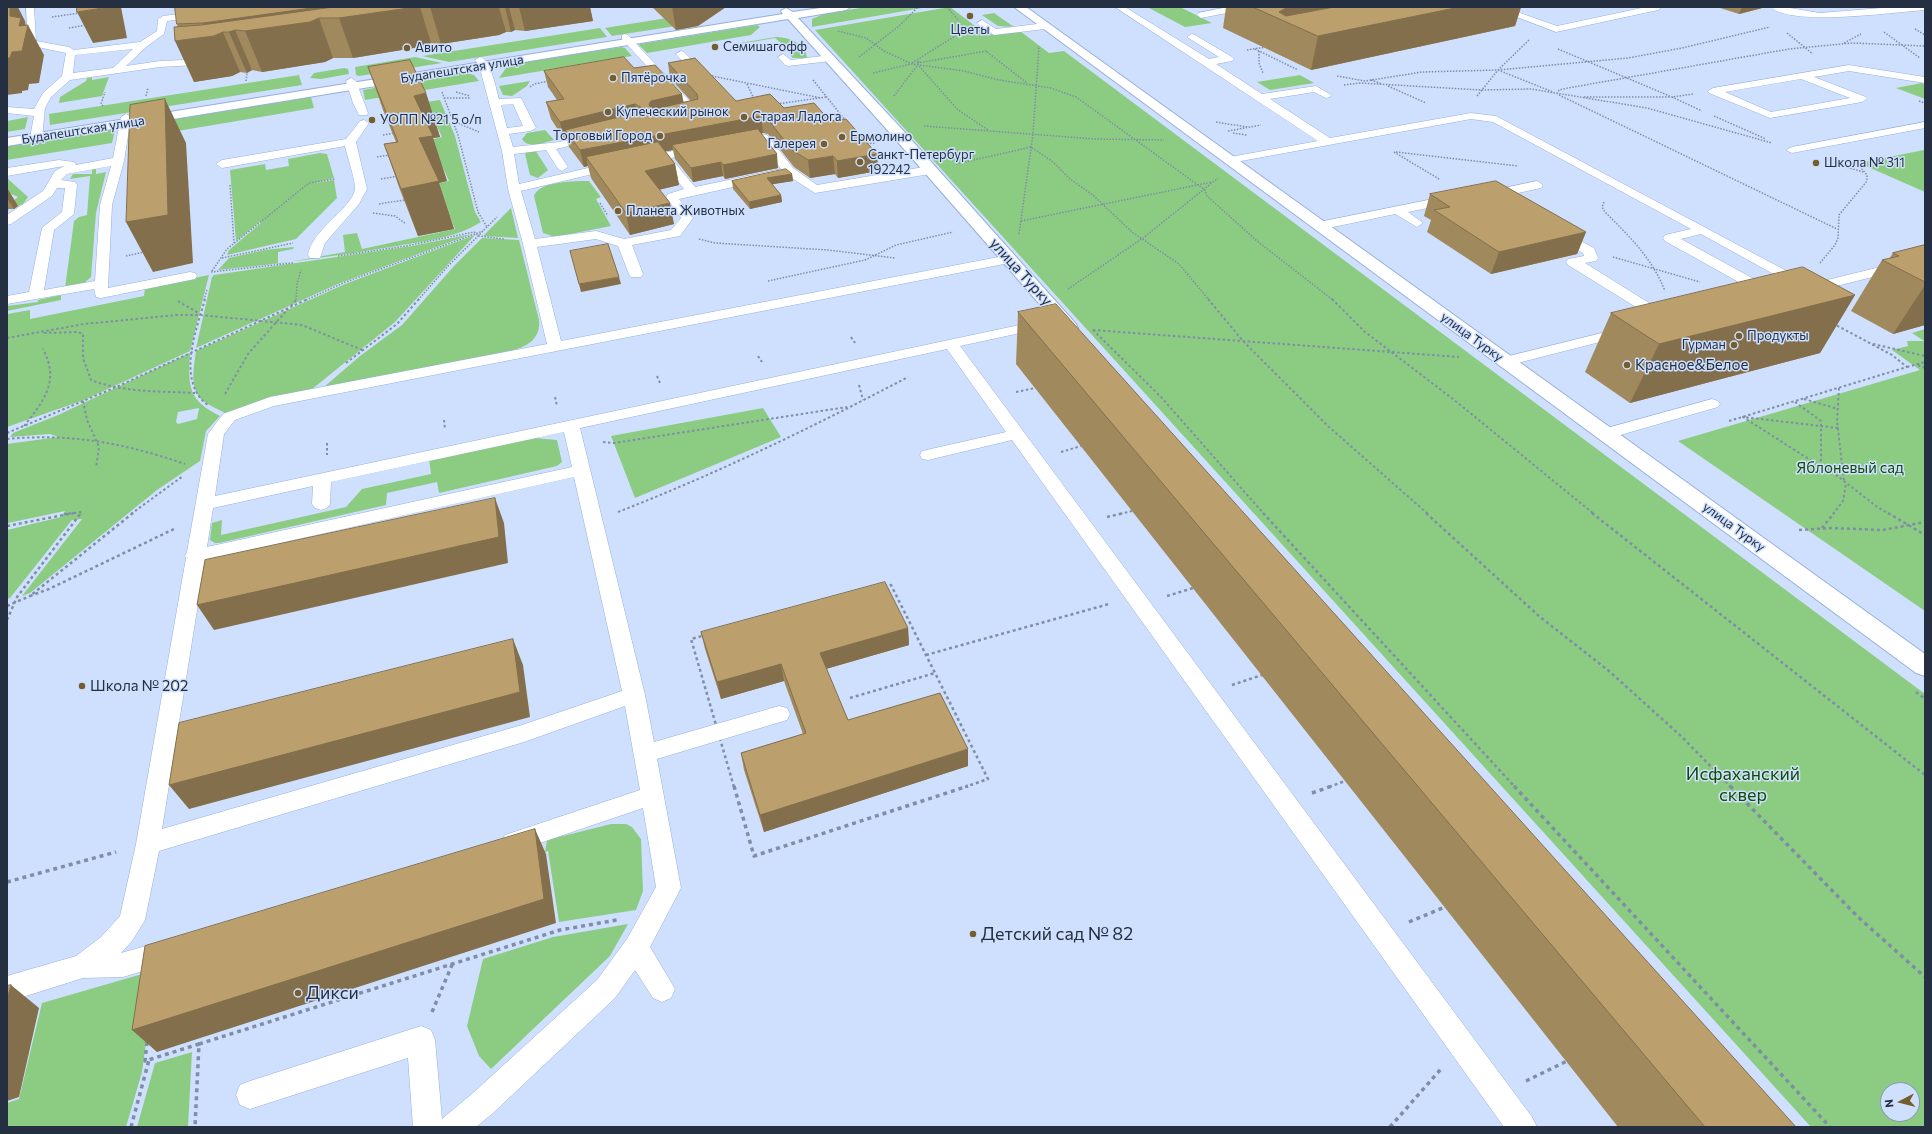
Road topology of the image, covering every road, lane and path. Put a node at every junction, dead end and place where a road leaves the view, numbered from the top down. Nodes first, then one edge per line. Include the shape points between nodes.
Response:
1 (30, 7) edge
2 (159, 7) edge
3 (252, 7) edge
4 (812, 7) edge
5 (846, 7) edge
6 (918, 7) edge
7 (1019, 7) edge
8 (1119, 7) edge
9 (1242, 7) edge
10 (1495, 7) edge
11 (1658, 7) edge
12 (1775, 7) edge
13 (1873, 7) edge
14 (1925, 7) edge
15 (1527, 10) dead end
16 (1889, 12) junction
17 (82, 13) edge
18 (789, 13) junction
19 (1512, 13) junction
20 (1201, 15) dead end
21 (1808, 16) junction
22 (163, 19) junction
23 (30, 20) junction
24 (1788, 22) joint
25 (982, 23) dead end
26 (1546, 25) junction
27 (1778, 25) junction
28 (1045, 26) junction
29 (965, 29) dead end
30 (833, 30) dead end
31 (1881, 30) dead end
32 (1192, 37) dead end
33 (1533, 37) junction
34 (627, 39) junction
35 (1039, 42) dead end
36 (143, 45) junction
37 (426, 45) dead end
38 (874, 45) junction
39 (1902, 45) junction
40 (1267, 46) edge
41 (1925, 46) edge
42 (1804, 48) junction
43 (1255, 49) junction
44 (994, 50) dead end
45 (71, 53) junction
46 (430, 53) dead end
47 (681, 54) dead end
48 (1222, 55) junction
49 (783, 57) dead end
50 (918, 60) junction
51 (218, 61) edge
52 (1588, 61) junction
53 (1925, 61) edge
54 (798, 62) junction
55 (1207, 62) junction
56 (482, 63) junction
57 (912, 64) junction
58 (918, 64) junction
59 (837, 65) junction
60 (116, 70) junction
61 (678, 70) junction
62 (1498, 70) junction
63 (1838, 70) junction
64 (1304, 71) edge
65 (246, 73) edge
66 (658, 73) junction
67 (871, 73) dead end
68 (1334, 76) dead end
69 (1802, 76) junction
70 (67, 77) junction
71 (1628, 78) junction
72 (1371, 80) junction
73 (1925, 80) edge
74 (246, 81) dead end
75 (552, 81) edge
76 (543, 82) edge
77 (352, 84) junction
78 (747, 84) junction
79 (1385, 85) junction
80 (1037, 86) junction
81 (148, 88) dead end
82 (1316, 89) junction
83 (442, 90) dead end
84 (1481, 90) junction
85 (1557, 94) junction
86 (895, 95) dead end
87 (1326, 95) dead end
88 (146, 96) dead end
89 (826, 97) junction
90 (1261, 97) junction
91 (1576, 97) junction
92 (444, 98) junction
93 (475, 98) dead end
94 (821, 98) junction
95 (755, 101) edge
96 (495, 103) junction
97 (772, 105) edge
98 (7, 110) edge
99 (39, 113) junction
100 (674, 117) edge
101 (1481, 117) junction
102 (1459, 118) junction
103 (1496, 119) junction
104 (125, 120) junction
105 (1294, 120) junction
106 (1211, 121) dead end
107 (1925, 125) edge
108 (850, 126) edge
109 (923, 126) dead end
110 (1249, 127) junction
111 (1474, 128) dead end
112 (1398, 129) junction
113 (990, 131) junction
114 (1225, 131) dead end
115 (503, 132) junction
116 (37, 134) junction
117 (605, 134) edge
118 (1033, 134) junction
119 (1428, 135) dead end
120 (7, 136) edge
121 (1863, 137) junction
122 (860, 138) edge
123 (747, 140) edge
124 (1139, 140) junction
125 (1166, 140) dead end
126 (7, 142) edge
127 (350, 142) junction
128 (878, 142) dead end
129 (1328, 142) junction
130 (1774, 143) dead end
131 (549, 146) junction
132 (709, 147) edge
133 (1031, 147) junction
134 (1792, 150) dead end
135 (508, 151) junction
136 (664, 156) junction
137 (1230, 160) junction
138 (118, 161) junction
139 (225, 163) joint
140 (562, 167) dead end
141 (1524, 167) dead end
142 (70, 169) junction
143 (930, 170) junction
144 (789, 171) junction
145 (7, 172) edge
146 (1223, 174) dead end
147 (358, 175) junction
148 (1214, 182) junction
149 (54, 184) junction
150 (1537, 185) dead end
151 (1199, 186) junction
152 (1205, 190) junction
153 (692, 191) junction
154 (1632, 192) junction
155 (515, 194) junction
156 (1494, 194) junction
157 (1464, 196) joint
158 (1479, 197) edge
159 (1508, 202) edge
160 (1103, 204) junction
161 (1657, 205) junction
162 (1642, 209) dead end
163 (348, 210) junction
164 (1398, 210) junction
165 (7, 220) edge
166 (1021, 221) junction
167 (1417, 222) dead end
168 (406, 224) edge
169 (1319, 226) junction
170 (487, 227) junction
171 (1548, 227) edge
172 (1837, 229) junction
173 (1702, 230) junction
174 (483, 231) junction
175 (477, 233) junction
176 (675, 233) junction
177 (479, 236) junction
178 (1143, 238) junction
179 (1018, 239) dead end
180 (320, 242) junction
181 (530, 242) junction
182 (624, 243) junction
183 (234, 244) junction
184 (1589, 251) junction
185 (315, 255) dead end
186 (334, 257) dead end
187 (221, 258) junction
188 (901, 259) dead end
189 (1009, 259) junction
190 (1925, 260) edge
191 (293, 263) dead end
192 (301, 267) dead end
193 (1657, 270) junction
194 (211, 272) junction
195 (636, 274) dead end
196 (190, 276) joint
197 (210, 279) dead end
198 (1749, 282) edge
199 (1703, 283) dead end
200 (101, 284) junction
201 (208, 286) dead end
202 (1811, 288) junction
203 (1062, 293) dead end
204 (1789, 293) edge
205 (36, 294) junction
206 (7, 300) edge
207 (290, 307) junction
208 (201, 315) junction
209 (262, 320) junction
210 (1063, 320) junction
211 (1673, 320) junction
212 (275, 321) junction
213 (1829, 321) edge
214 (40, 332) junction
215 (1088, 334) junction
216 (7, 338) edge
217 (1243, 341) junction
218 (1868, 342) junction
219 (951, 344) junction
220 (555, 347) junction
221 (43, 350) dead end
222 (362, 350) junction
223 (193, 351) junction
224 (1390, 352) junction
225 (1925, 356) edge
226 (1464, 358) dead end
227 (1506, 361) junction
228 (1925, 362) edge
229 (1918, 365) junction
230 (1907, 367) junction
231 (1925, 368) edge
232 (912, 375) dead end
233 (114, 388) junction
234 (1839, 388) junction
235 (195, 393) junction
236 (311, 394) junction
237 (1804, 399) junction
238 (83, 401) junction
239 (1795, 401) junction
240 (1712, 404) dead end
241 (850, 407) junction
242 (1838, 409) junction
243 (1692, 410) junction
244 (222, 414) junction
245 (1743, 417) junction
246 (24, 426) junction
247 (1821, 427) junction
248 (1838, 428) junction
249 (7, 433) edge
250 (573, 433) junction
251 (1017, 434) junction
252 (1606, 434) junction
253 (7, 439) edge
254 (98, 442) junction
255 (928, 455) dead end
256 (211, 460) junction
257 (1821, 466) junction
258 (96, 468) dead end
259 (195, 468) junction
260 (581, 470) junction
261 (322, 479) junction
262 (1845, 483) junction
263 (203, 504) junction
264 (321, 504) dead end
265 (593, 522) junction
266 (1925, 522) edge
267 (1905, 524) junction
268 (7, 526) edge
269 (180, 526) dead end
270 (1822, 528) junction
271 (1799, 530) dead end
272 (1925, 535) edge
273 (194, 556) junction
274 (30, 596) junction
275 (1135, 596) junction
276 (12, 605) junction
277 (7, 606) edge
278 (7, 620) edge
279 (926, 655) junction
280 (1925, 667) edge
281 (935, 672) junction
282 (634, 695) junction
283 (850, 698) dead end
284 (779, 714) dead end
285 (718, 732) junction
286 (645, 753) junction
287 (1925, 776) edge
288 (1345, 781) dead end
289 (652, 795) junction
290 (1286, 803) junction
291 (148, 844) junction
292 (490, 850) edge
293 (7, 882) edge
294 (1445, 907) dead end
295 (132, 920) junction
296 (651, 920) junction
297 (1381, 934) junction
298 (187, 946) edge
299 (636, 948) junction
300 (452, 964) junction
301 (123, 965) junction
302 (84, 966) junction
303 (1925, 977) edge
304 (7, 989) edge
305 (662, 989) dead end
306 (148, 1038) edge
307 (421, 1040) junction
308 (200, 1044) junction
309 (1462, 1045) junction
310 (149, 1060) junction
311 (1567, 1062) dead end
312 (1498, 1094) junction
313 (250, 1095) dead end
314 (131, 1127) edge
315 (195, 1127) edge
316 (428, 1127) edge
317 (453, 1127) edge
318 (1390, 1127) edge
319 (1522, 1127) edge
320 (1830, 1127) edge

1 - 23 lane
2 - 22 lane
3 - 22 lane
4 - 18 street, Будапештская улица
5 - 18 street, Будапештская улица
6 - 38 path
7 - 28 street, улица Турку
8 - 55 lane
9 - 20 lane
10 - 19 lane
11 - 26 lane via 1556,29
12 - 21 lane
13 - 16 lane
14 - 16 lane
15 - 19 lane
16 - 21 lane
17 - 23 path
18 - 34 street, Будапештская улица
18 - 59 street, улица Турку
19 - 26 lane
21 - 24 lane
22 - 36 lane via 161,32
23 - 45 lane via 31,42 61,47
24 - 27 path
25 - 28 lane via 994,32
26 - 33 path
27 - 42 path
27 - 52 path via 1682,48 1628,58
28 - 137 street, улица Турку
29 - 50 path
30 - 38 path via 857,34
31 - 39 path
32 - 48 lane
33 - 52 path
33 - 62 path via 1518,48
34 - 56 street, Будапештская улица
34 - 66 lane
35 - 80 path
36 - 45 lane
36 - 60 lane
37 - 46 path
38 - 57 path
38 - 59 path via 853,63
39 - 41 path
39 - 42 path via 1852,43
39 - 53 path
40 - 43 path
42 - 63 path
42 - 71 path
43 - 48 path
43 - 64 path via 1296,70
44 - 58 path
45 - 70 lane
47 - 61 lane via 693,67
48 - 55 lane via 1229,59
49 - 54 lane via 788,63
50 - 57 path
50 - 58 path
51 - 60 lane via 160,64
52 - 62 path
52 - 71 path
54 - 59 lane
54 - 89 path
55 - 90 lane
56 - 77 street, Будапештская улица
56 - 96 lane
57 - 58 path
57 - 67 path
58 - 80 path
58 - 86 path
58 - 113 path via 955,107
59 - 143 street, улица Турку
60 - 70 lane
61 - 66 lane
61 - 78 path via 690,70
62 - 72 path via 1422,72
62 - 84 path
62 - 85 path
63 - 69 lane
63 - 73 lane via 1856,69
65 - 74 path
66 - 100 lane via 696,113
68 - 72 path
69 - 69 lane via 1862,99 1770,115 1713,90
70 - 99 lane via 47,95
71 - 85 path via 1559,90
71 - 91 path via 1672,97
72 - 79 path
75 - 76 path
77 - 104 street, Будапештская улица
77 - 127 lane via 364,118
78 - 94 path
78 - 95 path
79 - 82 path via 1360,83
79 - 84 path
79 - 102 path
80 - 118 path
80 - 124 path via 1076,97
81 - 88 path
82 - 87 lane
82 - 90 lane
83 - 92 path
84 - 85 path via 1516,88
84 - 103 path via 1472,105
85 - 91 path
85 - 172 path
89 - 94 path
89 - 108 path
90 - 105 lane
91 - 130 path via 1647,108
92 - 93 path
92 - 170 path via 458,135 478,212
94 - 97 path
96 - 115 lane
96 - 115 lane via 517,100 530,128
98 - 99 lane
99 - 116 lane
101 - 102 lane
101 - 103 lane
101 - 111 lane via 1482,127
102 - 112 lane
103 - 154 lane
104 - 116 street, Будапештская улица
104 - 138 lane
105 - 110 path
105 - 129 lane
106 - 110 path
107 - 121 lane
109 - 113 path
110 - 114 path
112 - 119 lane
112 - 129 lane
113 - 118 path
115 - 135 lane
116 - 120 street, Будапештская улица
116 - 126 street, Будапештская улица
117 - 131 lane
118 - 124 path
118 - 133 path
121 - 134 lane
121 - 172 path via 1871,141 1871,144 1856,162 1868,176 1868,180 1839,215
122 - 128 path via 865,144
123 - 144 lane via 763,137
124 - 125 path
124 - 151 path
127 - 139 lane
127 - 147 lane
129 - 137 lane
131 - 135 lane
131 - 140 lane
132 - 136 lane
133 - 143 path
133 - 160 path
133 - 166 path
135 - 155 lane
136 - 153 lane
136 - 155 lane via 628,163
137 - 169 street, улица Турку
138 - 142 lane
138 - 200 lane via 106,205
139 - 183 path
141 - 157 path via 1390,150
142 - 145 lane via 70,164 59,163
142 - 149 lane via 59,174
143 - 144 lane via 815,189
143 - 189 street, улица Турку
144 - 153 lane
146 - 148 path
147 - 163 lane via 361,189
147 - 183 path via 309,183
148 - 151 path
148 - 152 path
149 - 165 lane via 40,200
149 - 205 lane via 71,185 68,214 48,228
150 - 156 lane
151 - 152 path
151 - 160 path
152 - 178 path
152 - 224 path via 1207,196 1257,241 1337,303 1365,332
153 - 176 lane via 672,197 687,218
154 - 161 lane
154 - 193 path via 1608,198 1602,207 1648,254
155 - 170 path
155 - 181 lane
156 - 158 lane
156 - 159 lane
157 - 164 lane
160 - 166 path
160 - 178 path via 1132,232
161 - 162 lane
161 - 173 lane
163 - 168 path via 395,216
163 - 180 lane
164 - 167 lane
164 - 169 lane
166 - 179 path
169 - 227 street, улица Турку
170 - 174 path
171 - 184 lane
172 - 202 path via 1838,238 1835,245 1810,274
173 - 198 lane via 1670,238
173 - 202 lane
174 - 175 path
174 - 177 path
175 - 177 path
175 - 186 path
175 - 207 path via 343,283
176 - 182 lane
176 - 188 path via 715,243 806,248
177 - 181 path
177 - 222 path via 397,324
178 - 203 path
178 - 217 path via 1179,264
180 - 185 lane
180 - 187 path via 295,243
181 - 182 lane via 596,235
181 - 220 lane
182 - 195 lane
183 - 187 path
184 - 193 path
184 - 211 lane via 1591,258 1573,262
187 - 194 path
189 - 210 street, улица Турку
189 - 220 lane
190 - 202 lane
191 - 194 path
192 - 207 path via 297,286 298,300
193 - 199 path
193 - 211 path
194 - 196 path
194 - 197 path
196 - 200 lane via 101,294
200 - 205 lane via 56,293
201 - 208 path
202 - 204 lane
205 - 206 lane
207 - 209 path
207 - 212 path
208 - 209 path
208 - 214 path via 84,324
208 - 223 path
209 - 212 path
209 - 223 path
210 - 215 street, улица Турку
210 - 219 lane
211 - 227 lane
212 - 222 path via 302,325
212 - 244 path via 240,366
213 - 218 path
214 - 216 path
214 - 233 path via 83,334 82,358 91,380
215 - 217 path
215 - 320 path via 1111,346 1161,398 1289,542
217 - 224 path
217 - 303 path via 1343,440 1540,617 1609,671 1682,738 1858,917
218 - 225 path
218 - 230 path via 1903,362
219 - 250 lane
219 - 251 lane
220 - 236 lane
221 - 246 path via 49,358 52,370 50,385 41,406
222 - 236 path
223 - 233 path
223 - 235 path via 190,380
224 - 226 path
224 - 287 path via 1454,399 1585,507 1678,578
227 - 252 street, улица Турку
228 - 229 path
229 - 230 path
229 - 231 path
230 - 234 path
232 - 241 path
233 - 235 path
233 - 238 path
234 - 237 path
234 - 242 path
235 - 244 path via 201,402
236 - 244 lane
237 - 239 path
237 - 242 path
238 - 246 path
238 - 254 path via 88,421
239 - 245 path
239 - 247 path via 1821,421
240 - 243 lane
241 - 250 path via 614,443
241 - 265 path via 716,472
242 - 248 path
243 - 245 path via 1724,422
243 - 252 lane
244 - 256 lane
245 - 247 path
245 - 257 path
246 - 249 path
247 - 248 path
247 - 257 path
248 - 262 path
250 - 260 lane
250 - 261 lane
251 - 255 lane
251 - 275 lane
252 - 280 street, улица Турку
253 - 254 path via 44,436
254 - 258 path
254 - 259 path via 162,456
256 - 259 path
256 - 263 lane
257 - 262 path
259 - 274 path via 151,498
260 - 265 lane
260 - 273 lane
261 - 263 lane
261 - 264 lane
262 - 267 path
262 - 270 path via 1843,501
263 - 273 lane
265 - 282 lane
266 - 267 path
267 - 270 path via 1895,529 1884,530
267 - 272 path
268 - 276 path via 82,512
269 - 274 path
270 - 271 path
273 - 291 lane
274 - 276 path
275 - 279 path
275 - 290 lane
276 - 277 path
276 - 278 path
279 - 281 path
279 - 285 path via 891,585 691,639
281 - 283 path
281 - 285 path via 988,779 754,856
282 - 286 lane
282 - 291 lane via 524,733
284 - 285 lane
285 - 286 lane
286 - 289 lane
288 - 290 path
289 - 292 lane
289 - 296 lane via 669,888
290 - 297 lane
291 - 293 path
291 - 295 lane
294 - 297 path
295 - 301 lane
295 - 302 lane via 110,946
296 - 299 lane
296 - 300 path via 632,918 560,930
297 - 309 lane
298 - 301 lane
299 - 305 lane
299 - 317 lane via 606,989 483,1103
300 - 307 path
300 - 308 path
301 - 302 lane
302 - 304 lane
306 - 310 path via 145,1061
307 - 313 lane
307 - 316 lane
308 - 310 path
308 - 315 path
309 - 312 lane
309 - 318 path
310 - 314 path
311 - 312 path
312 - 319 lane

